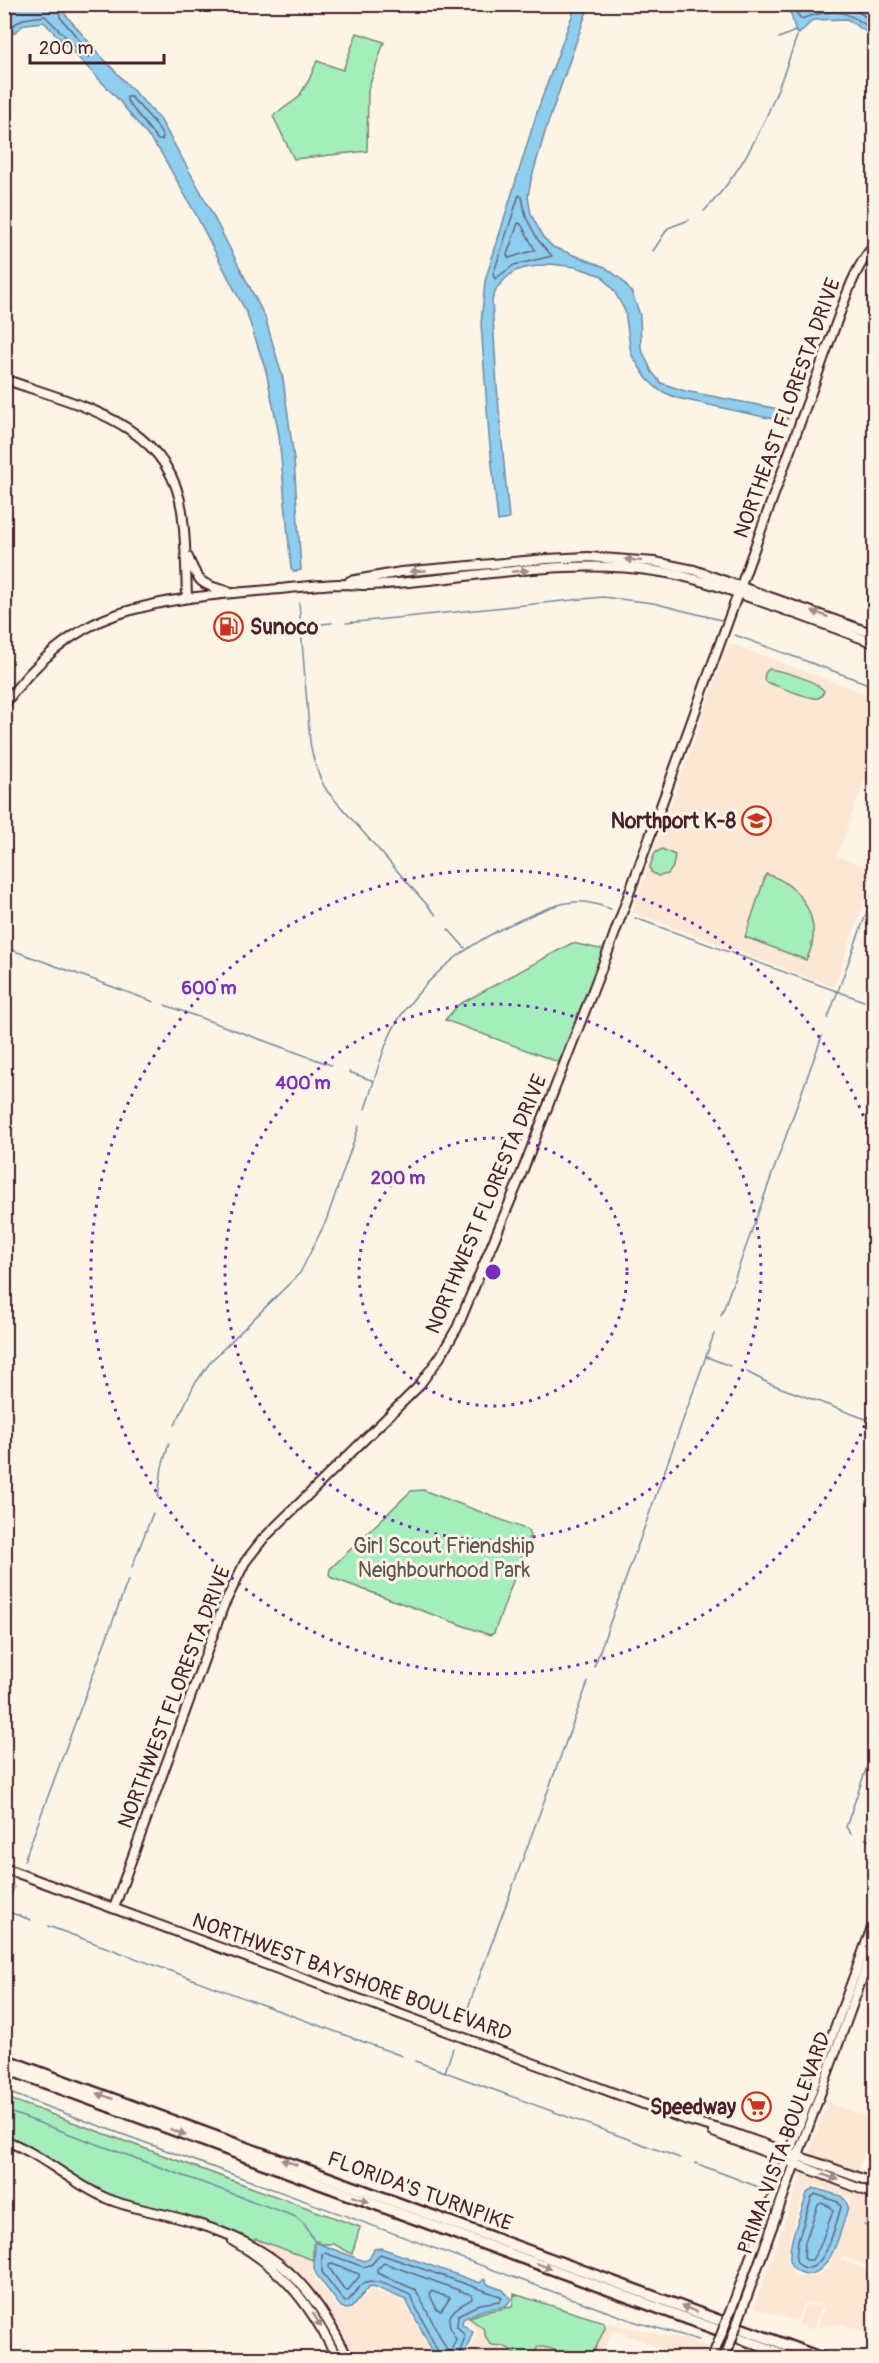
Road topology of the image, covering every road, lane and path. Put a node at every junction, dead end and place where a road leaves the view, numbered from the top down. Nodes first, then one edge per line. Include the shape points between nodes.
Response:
1 (874, 245) edge
2 (4, 379) edge
3 (186, 551) junction
4 (740, 590) junction
5 (235, 593) junction
6 (187, 598) junction
7 (874, 634) edge
8 (874, 643) edge
9 (4, 705) edge
10 (4, 1868) edge
11 (114, 1908) junction
12 (874, 1922) edge
13 (874, 1946) edge
14 (4, 2059) edge
15 (4, 2068) edge
16 (4, 2140) edge
17 (787, 2156) junction
18 (796, 2160) junction
19 (874, 2184) edge
20 (874, 2194) edge
21 (211, 2228) junction
22 (726, 2355) edge
23 (337, 2358) edge
24 (348, 2358) edge
25 (712, 2358) edge
26 (794, 2358) edge
27 (822, 2358) edge

1 - 4 main road, NORTHEAST FLORESTA DRIVE via 849,290
2 - 3 main road via 104,416 141,437 158,454 174,481
3 - 5 main road via 203,584
3 - 6 main road
4 - 5 main road via 694,570 656,562 588,557 401,572 338,584
7 -> 4 main road
4 - 8 main road
4 - 11 main road, NORTHWEST FLORESTA DRIVE via 605,959 457,1328 417,1388 278,1524 245,1562 224,1607
5 - 6 main road
6 - 9 main road via 116,614 87,628 36,666
10 - 11 main road, NORTHWEST BAYSHORE BOULEVARD
11 - 17 main road, NORTHWEST BAYSHORE BOULEVARD via 691,2124
12 - 17 main road, PRIMA VISTA BOULEVARD
13 - 18 main road, PRIMA VISTA BOULEVARD
27 -> 14 highway, FLORIDA'S TURNPIKE
15 -> 26 highway, FLORIDA'S TURNPIKE
16 - 21 main road via 110,2199
17 - 18 main road, NORTHWEST BAYSHORE BOULEVARD
17 - 25 main road, PRIMA VISTA BOULEVARD, bridge
18 - 19 main road
18 -> 20 main road
18 - 22 main road, PRIMA VISTA BOULEVARD, bridge
21 -> 23 main road via 252,2252 291,2284 321,2326
21 - 24 main road via 255,2246 282,2264 329,2320

